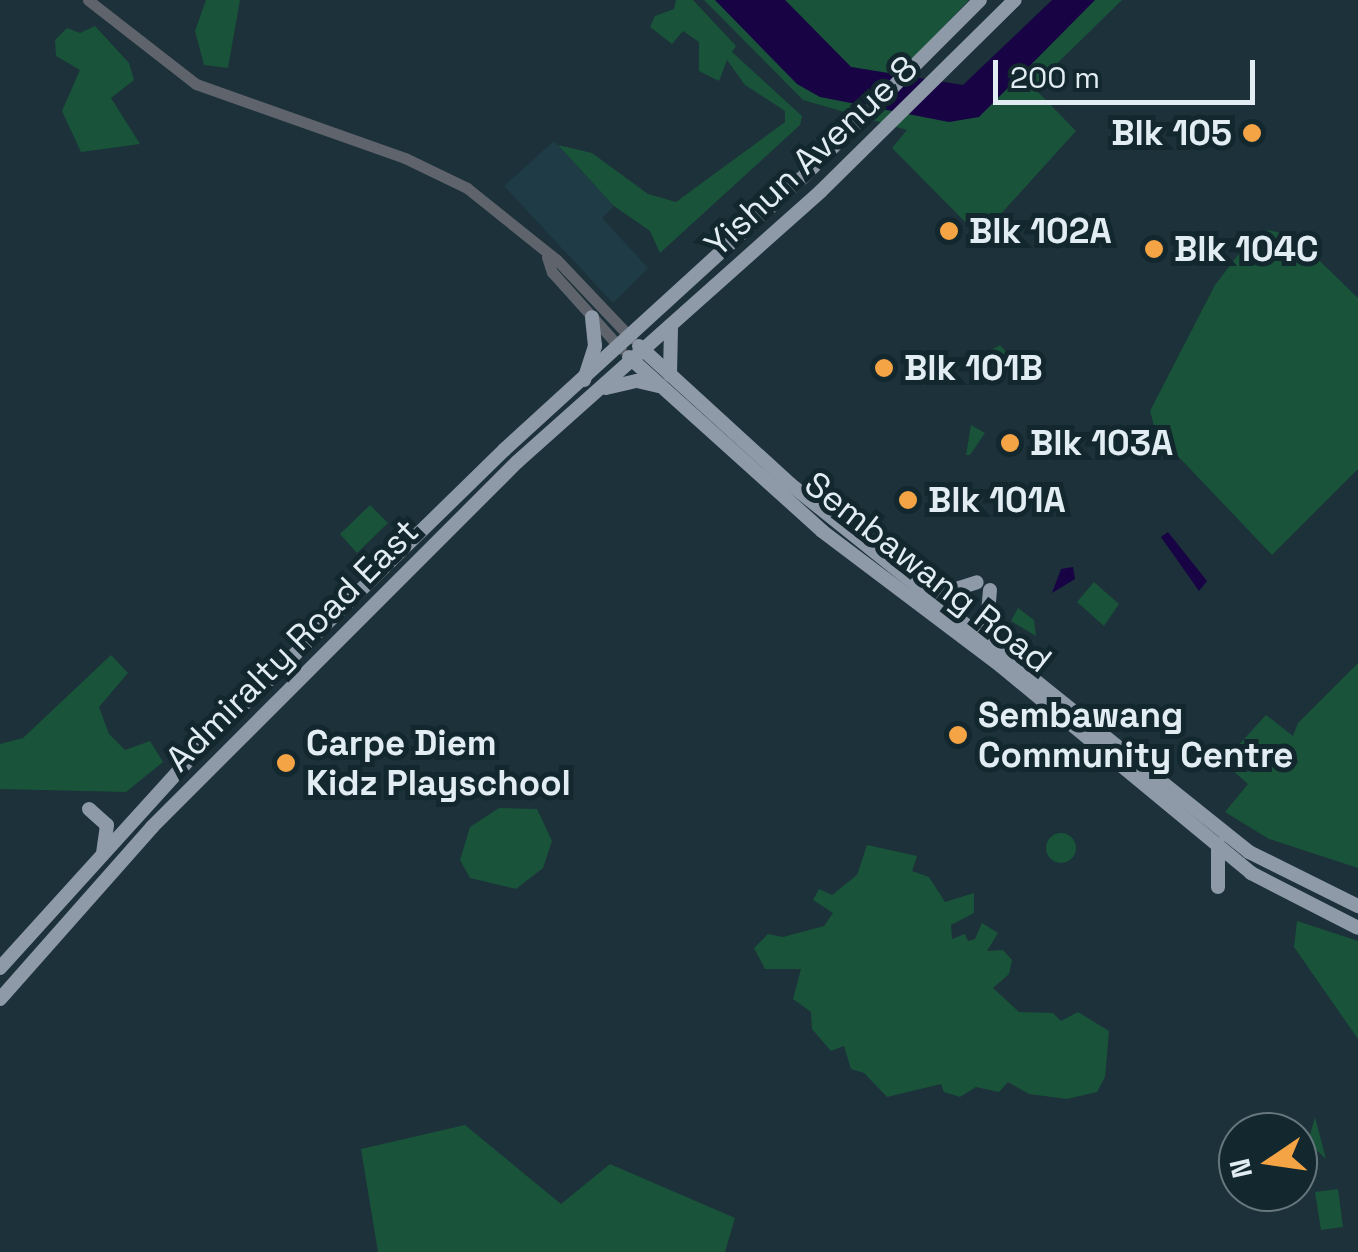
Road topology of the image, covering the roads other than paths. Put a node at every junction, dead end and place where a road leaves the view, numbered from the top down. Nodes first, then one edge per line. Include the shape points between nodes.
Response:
1 (88, 0) edge
2 (980, 0) edge
3 (1015, 0) edge
4 (547, 257) junction
5 (592, 317) junction
6 (671, 327) junction
7 (626, 343) junction
8 (639, 357) junction
9 (584, 380) junction
10 (665, 381) junction
11 (600, 390) junction
12 (916, 584) junction
13 (996, 645) junction
14 (89, 809) dead end
15 (1218, 843) junction
16 (100, 860) junction
17 (1218, 887) dead end
18 (1358, 906) edge
19 (1358, 928) edge
20 (0, 968) edge
21 (0, 999) edge

1 - 4 street, Sembawang Road via 196,84 406,158 468,188
2 - 7 main road, Yishun Avenue 8
3 - 6 main road, Yishun Avenue 8
4 - 5 street, Sembawang Road
4 - 7 street, Sembawang Road
5 - 7 street, Sembawang Road
5 - 9 main road via 595,346
6 - 8 main road, Yishun Avenue 8
6 - 10 main road
7 - 8 main road, Sembawang Road
7 - 9 main road, Admiralty Road East
8 - 10 main road, Sembawang Road
8 - 11 main road, Admiralty Road East
9 - 16 main road, Admiralty Road East via 208,739
10 - 11 main road
10 - 12 main road, Sembawang Road
10 - 15 main road, Sembawang Road via 822,531
11 - 21 main road, Admiralty Road East via 517,462 164,815
12 - 13 main road, Sembawang Road
12 - 13 main road via 950,592 984,586
13 - 18 main road, Sembawang Road via 1249,852
14 - 16 main road via 107,825
15 - 17 main road
15 - 19 main road, Sembawang Road via 1251,873
16 - 20 main road, Admiralty Road East

